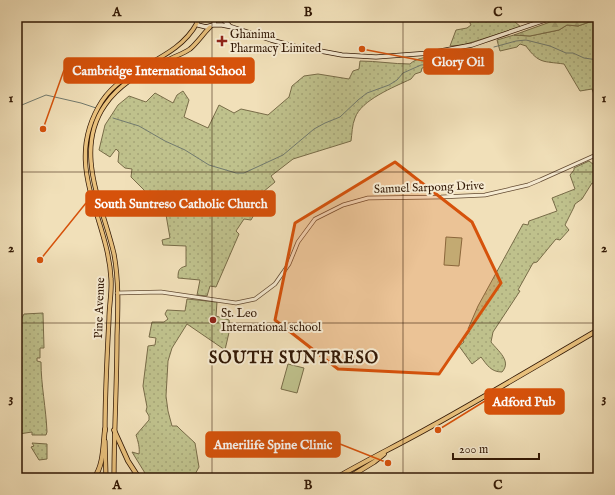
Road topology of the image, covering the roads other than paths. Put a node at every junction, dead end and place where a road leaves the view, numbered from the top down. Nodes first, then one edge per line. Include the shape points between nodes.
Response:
1 (194, 17) edge
2 (217, 17) edge
3 (220, 17) edge
4 (554, 17) edge
5 (197, 23) junction
6 (211, 26) junction
7 (232, 27) junction
8 (598, 154) edge
9 (117, 292) junction
10 (598, 330) edge
11 (105, 429) junction
12 (114, 430) junction
13 (387, 450) junction
14 (94, 478) edge
15 (106, 478) edge
16 (114, 478) edge
17 (139, 478) edge
18 (336, 478) edge
19 (348, 478) edge

1 - 5 main road
2 - 6 main road
3 - 7 main road
4 - 7 main road via 472,45 430,53 376,57 342,55 293,46
5 - 6 main road via 204,27
5 - 11 main road, Pine Avenue via 176,48 126,77 107,94 96,111 87,141 85,172 112,281
6 - 7 main road
6 - 9 main road via 190,49 124,84 104,105 97,120 92,137 91,168 114,253
8 - 9 street, Samuel Sarpong Drive via 534,182 485,194 368,198 343,205 315,219 298,242 289,264 275,284 255,299 236,303 155,292
9 - 12 main road
10 - 13 highway
11 - 14 highway via 100,465
11 - 15 main road, Pine Avenue
12 - 16 main road
12 - 17 highway
13 - 18 highway
13 - 19 highway via 374,462

